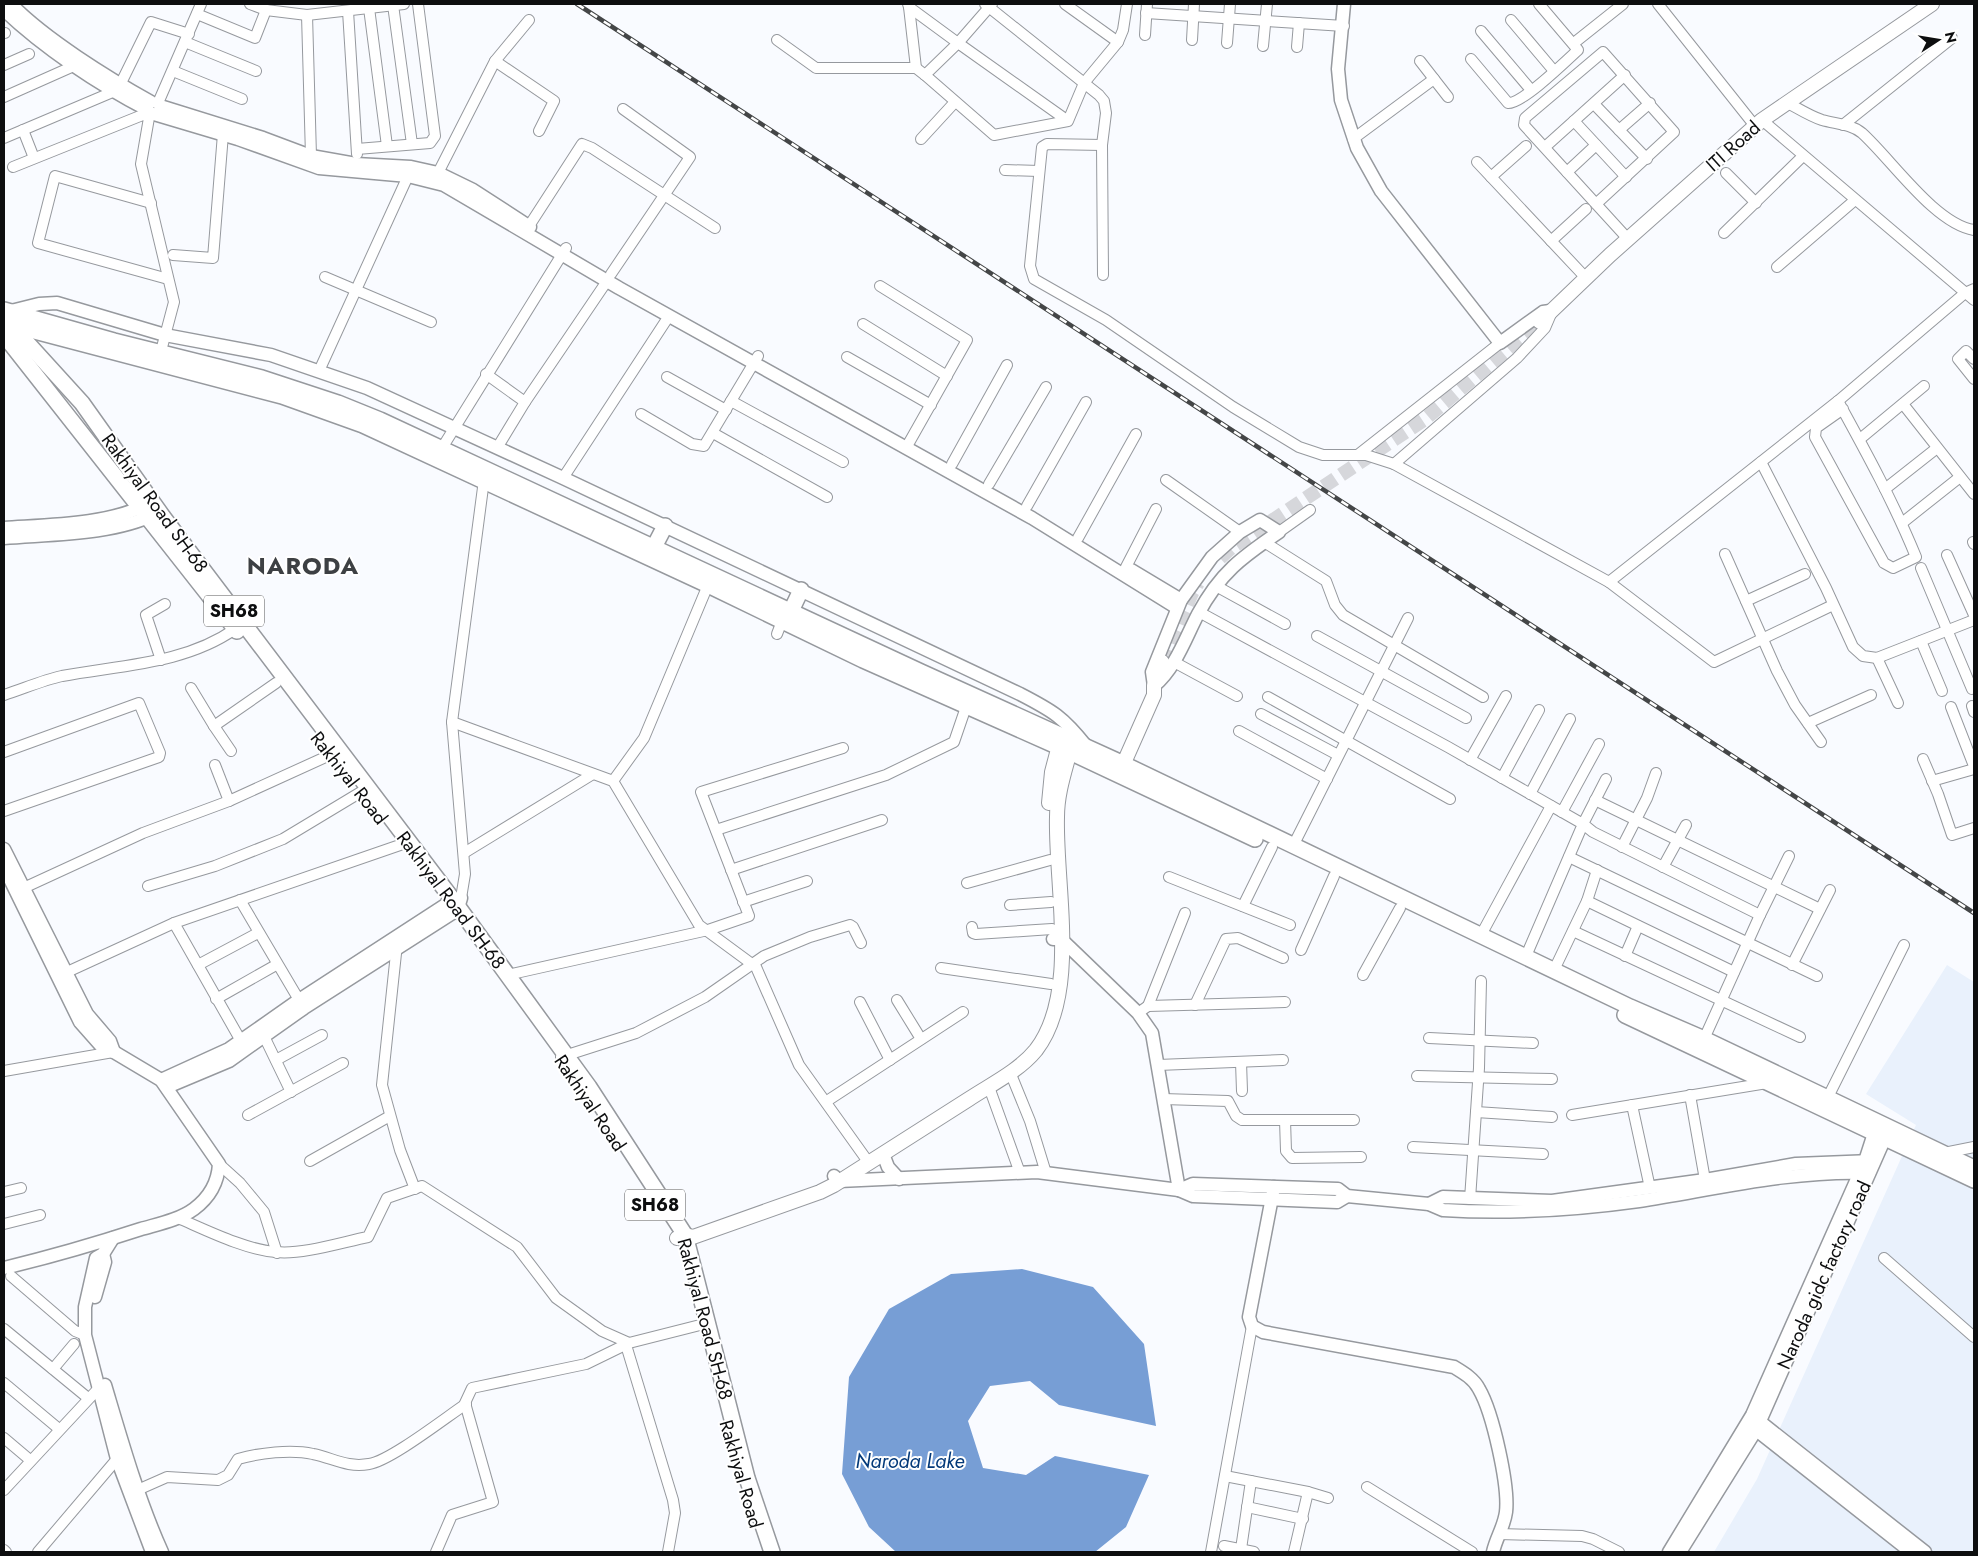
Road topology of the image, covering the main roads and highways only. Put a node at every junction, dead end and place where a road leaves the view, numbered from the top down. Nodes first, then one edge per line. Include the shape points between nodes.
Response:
1 (1932, 4) edge
2 (6, 321) edge
3 (1540, 322) tunnel mouth
4 (149, 510) junction
5 (665, 526) road end
6 (654, 547) junction
7 (801, 590) road end
8 (783, 622) junction
9 (1168, 662) tunnel mouth
10 (1070, 744) junction
11 (1117, 767) junction
12 (454, 905) junction
13 (1055, 936) junction
14 (562, 1056) junction
15 (1881, 1131) junction
16 (867, 1159) junction
17 (1974, 1168) edge
18 (1974, 1180) edge
19 (681, 1237) junction
20 (703, 1324) junction
21 (764, 1552) edge
22 (772, 1552) edge

1 - 3 main road, ITI Road via 1759,123
2 - 4 main road, Rakhiyal Road SH-68 / SH68 via 82,404
2 - 6 main road via 161,352 262,378 338,403
2 - 8 main road via 282,396 372,429
4 - 12 main road, Rakhiyal Road SH-68 / SH68
4 - 12 main road, Rakhiyal Road / SH68 via 330,755 400,845
5 - 6 main road
6 - 8 main road
7 - 8 main road
8 - 10 main road
8 - 10 main road via 966,707
9 - 11 main road via 1154,686 1147,691
10 - 11 main road
10 - 13 main road via 1059,788
10 - 13 main road via 1052,772 1050,795 1051,902
11 - 15 main road via 1272,847 1767,1083
11 - 15 main road via 1704,1039 1828,1099
12 - 14 main road, Rakhiyal Road / SH68
12 - 14 main road, Rakhiyal Road SH-68 / SH68
13 - 16 main road via 1051,984 1041,1023 1024,1049 967,1092
13 - 16 main road via 1058,988 1052,1018 1035,1051 1010,1072 884,1154
14 - 19 main road, Rakhiyal Road / SH68
15 - 17 main road
15 - 18 main road
16 - 19 main road via 836,1179 690,1230
19 - 20 main road, Rakhiyal Road / SH68
20 - 21 main road, Rakhiyal Road / SH68
20 - 22 main road, Rakhiyal Road SH-68 / SH68

